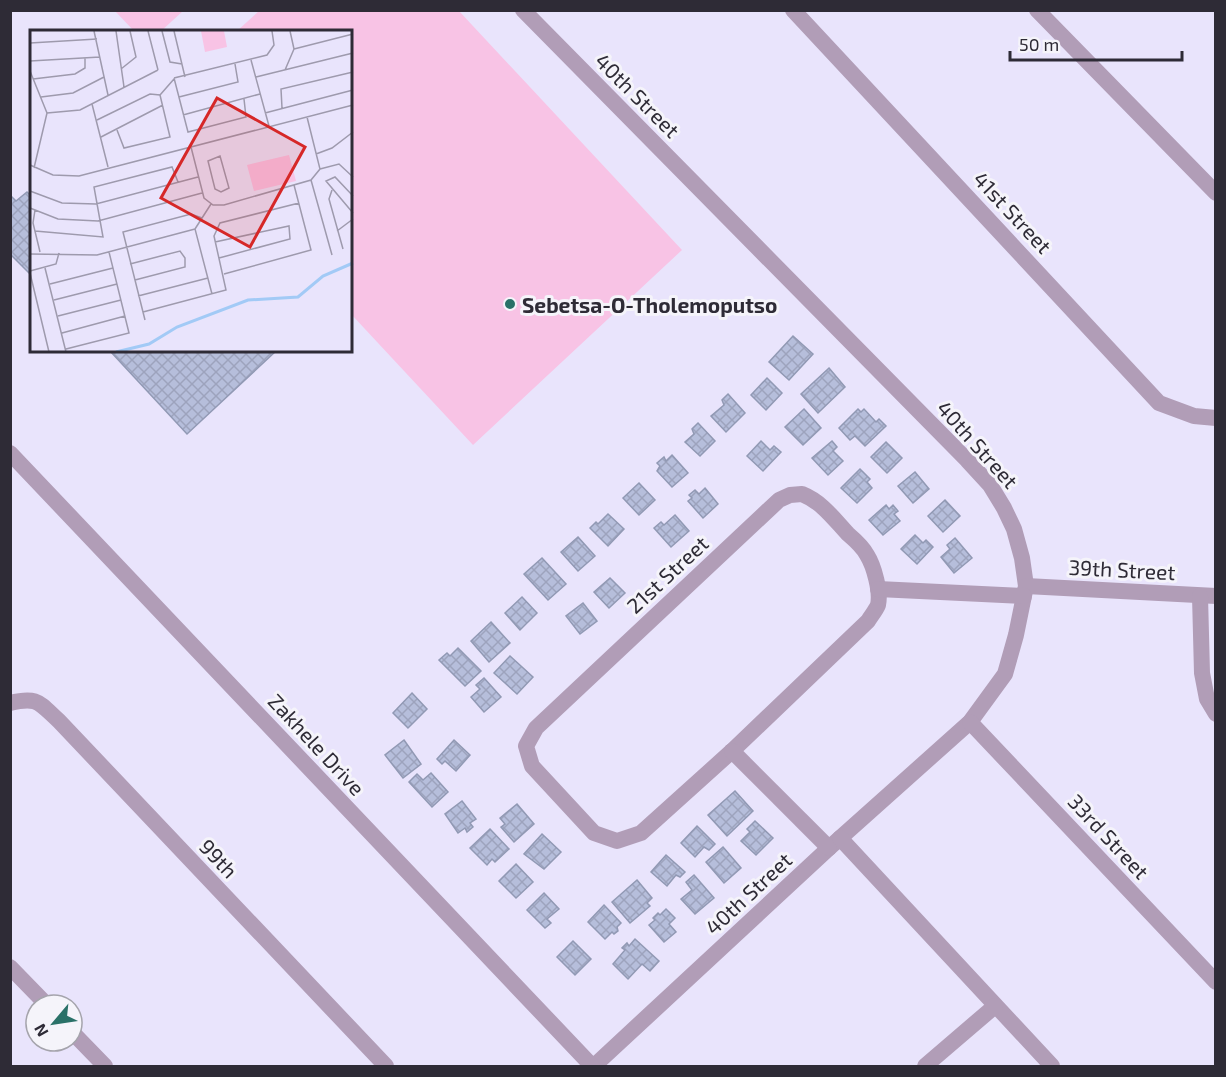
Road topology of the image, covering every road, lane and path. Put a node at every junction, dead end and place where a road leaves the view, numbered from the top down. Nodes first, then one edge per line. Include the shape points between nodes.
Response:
1 (523, 10) edge
2 (793, 10) edge
3 (1037, 10) edge
4 (1215, 193) edge
5 (1215, 418) edge
6 (10, 453) edge
7 (878, 589) junction
8 (1025, 591) junction
9 (1208, 596) edge
10 (10, 703) edge
11 (1215, 714) edge
12 (970, 722) junction
13 (732, 751) junction
14 (834, 843) junction
15 (10, 967) edge
16 (1215, 982) edge
17 (35, 993) edge
18 (995, 1006) junction
19 (84, 1044) edge
20 (105, 1066) edge
21 (386, 1066) edge
22 (593, 1066) edge
23 (924, 1066) edge
24 (1052, 1066) edge

1 - 8 street, 40th Street via 990,485 1014,529
2 - 5 street, 41st Street via 1159,403 1194,416
3 - 4 street
6 - 22 street, Zakhele Drive
7 - 8 street, 39th Street
7 - 13 street, 21st Street via 878,605 868,621
7 - 13 street, 21st Street via 866,552 812,498 790,495 779,500 547,716 526,746 532,766 577,816 594,833 617,841 641,833
8 - 9 street, 39th Street
8 - 12 street, 40th Street via 1005,674
9 - 11 street via 1202,673 1207,699
10 - 21 street, 99th via 33,700 43,706
12 - 14 street, 40th Street
12 - 16 street, 33rd Street
13 - 14 street
14 - 18 street
14 - 22 street, 40th Street
15 - 17 street
18 - 23 street
18 - 24 street
19 - 20 street

